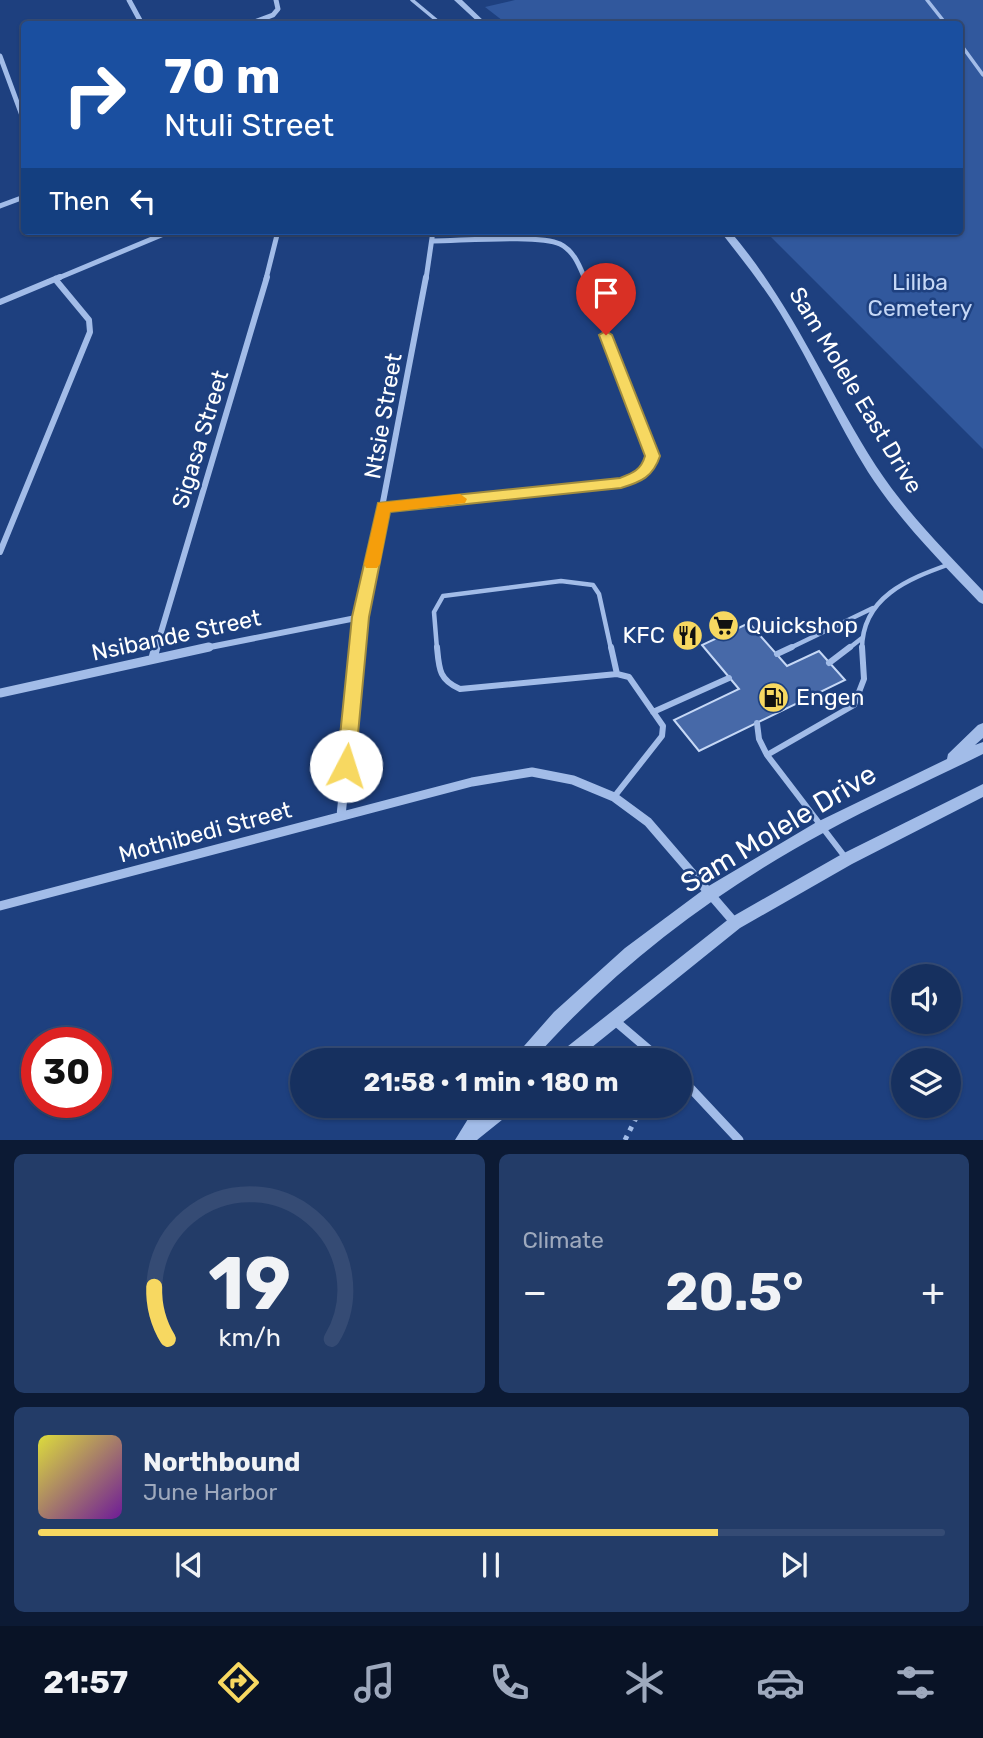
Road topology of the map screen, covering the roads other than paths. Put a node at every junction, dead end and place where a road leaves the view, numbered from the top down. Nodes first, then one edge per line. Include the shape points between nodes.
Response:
1 (129, 0) edge
2 (276, 0) edge
3 (412, 0) edge
4 (458, 0) edge
5 (927, 0) edge
6 (140, 21) edge
7 (257, 21) edge
8 (437, 21) edge
9 (481, 21) edge
10 (944, 21) edge
11 (963, 48) edge
12 (0, 56) edge
13 (983, 75) edge
14 (21, 100) edge
15 (17, 102) junction
16 (21, 113) edge
17 (21, 198) edge
18 (0, 206) edge
19 (161, 235) edge
20 (278, 235) edge
21 (433, 235) edge
22 (729, 235) edge
23 (433, 242) junction
24 (55, 279) junction
25 (0, 302) edge
26 (384, 507) junction
27 (0, 552) edge
28 (951, 564) junction
29 (983, 598) edge
30 (875, 606) junction
31 (361, 617) junction
32 (862, 638) junction
33 (777, 654) dead end
34 (153, 657) junction
35 (829, 663) dead end
36 (617, 674) junction
37 (729, 678) dead end
38 (0, 693) edge
39 (653, 712) junction
40 (757, 723) dead end
41 (983, 729) edge
42 (983, 748) edge
43 (767, 755) junction
44 (948, 763) junction
45 (983, 790) edge
46 (614, 797) junction
47 (341, 816) junction
48 (820, 827) junction
49 (847, 859) junction
50 (712, 892) junction
51 (0, 906) edge
52 (735, 923) junction
53 (614, 1020) junction
54 (533, 1048) edge
55 (579, 1048) edge
56 (647, 1048) edge
57 (692, 1090) edge
58 (478, 1118) edge
59 (490, 1118) edge
60 (463, 1139) edge
61 (739, 1139) edge

1 - 6 street
2 - 7 street via 278,9 273,15
3 - 8 lane
4 - 9 street
5 - 10 lane
11 - 13 lane
12 - 15 street
14 - 15 street
15 - 16 street
17 - 18 street
19 - 24 street
20 - 34 street, Sigasa Street
21 - 23 street, Ntsie Street
22 - 28 street, Sam Molele East Drive via 773,292 873,470 910,521
23 - 26 street, Ntsie Street
23 - 26 street via 548,240 570,251 653,456 640,476 621,483
24 - 25 street
24 - 27 street via 89,320 90,332
26 - 31 street, Ntsie Street
28 - 29 street, Sam Molele East Drive
28 - 30 lane via 902,584
30 - 32 lane
30 - 33 lane
31 - 34 street, Nsibande Street
31 - 47 street, Ntsie Street
32 - 35 lane
32 - 43 lane via 865,676 863,692 854,705
34 - 38 street, Nsibande Street
36 - 36 lane via 460,690 439,673 436,603 443,596 561,581 593,585
36 - 39 lane via 629,677
37 - 39 lane
39 - 46 lane via 663,726 662,736
40 - 43 lane
41 - 44 street
42 - 44 street, Sam Molele Drive
43 - 48 lane
44 - 48 street, Sam Molele Drive
45 - 49 street
46 - 47 street, Mothibedi Street via 573,780 532,772 472,782
46 - 50 street, Mothibedi Street via 648,822
47 - 51 street, Mothibedi Street
48 - 49 lane
48 - 50 street, Sam Molele Drive
49 - 52 street
50 - 52 street, Mothibedi Street
50 - 54 street, Sam Molele Drive via 631,953 559,1018
52 - 53 street
53 - 55 street
53 - 56 street
57 - 61 street
58 - 60 street
59 - 60 street

